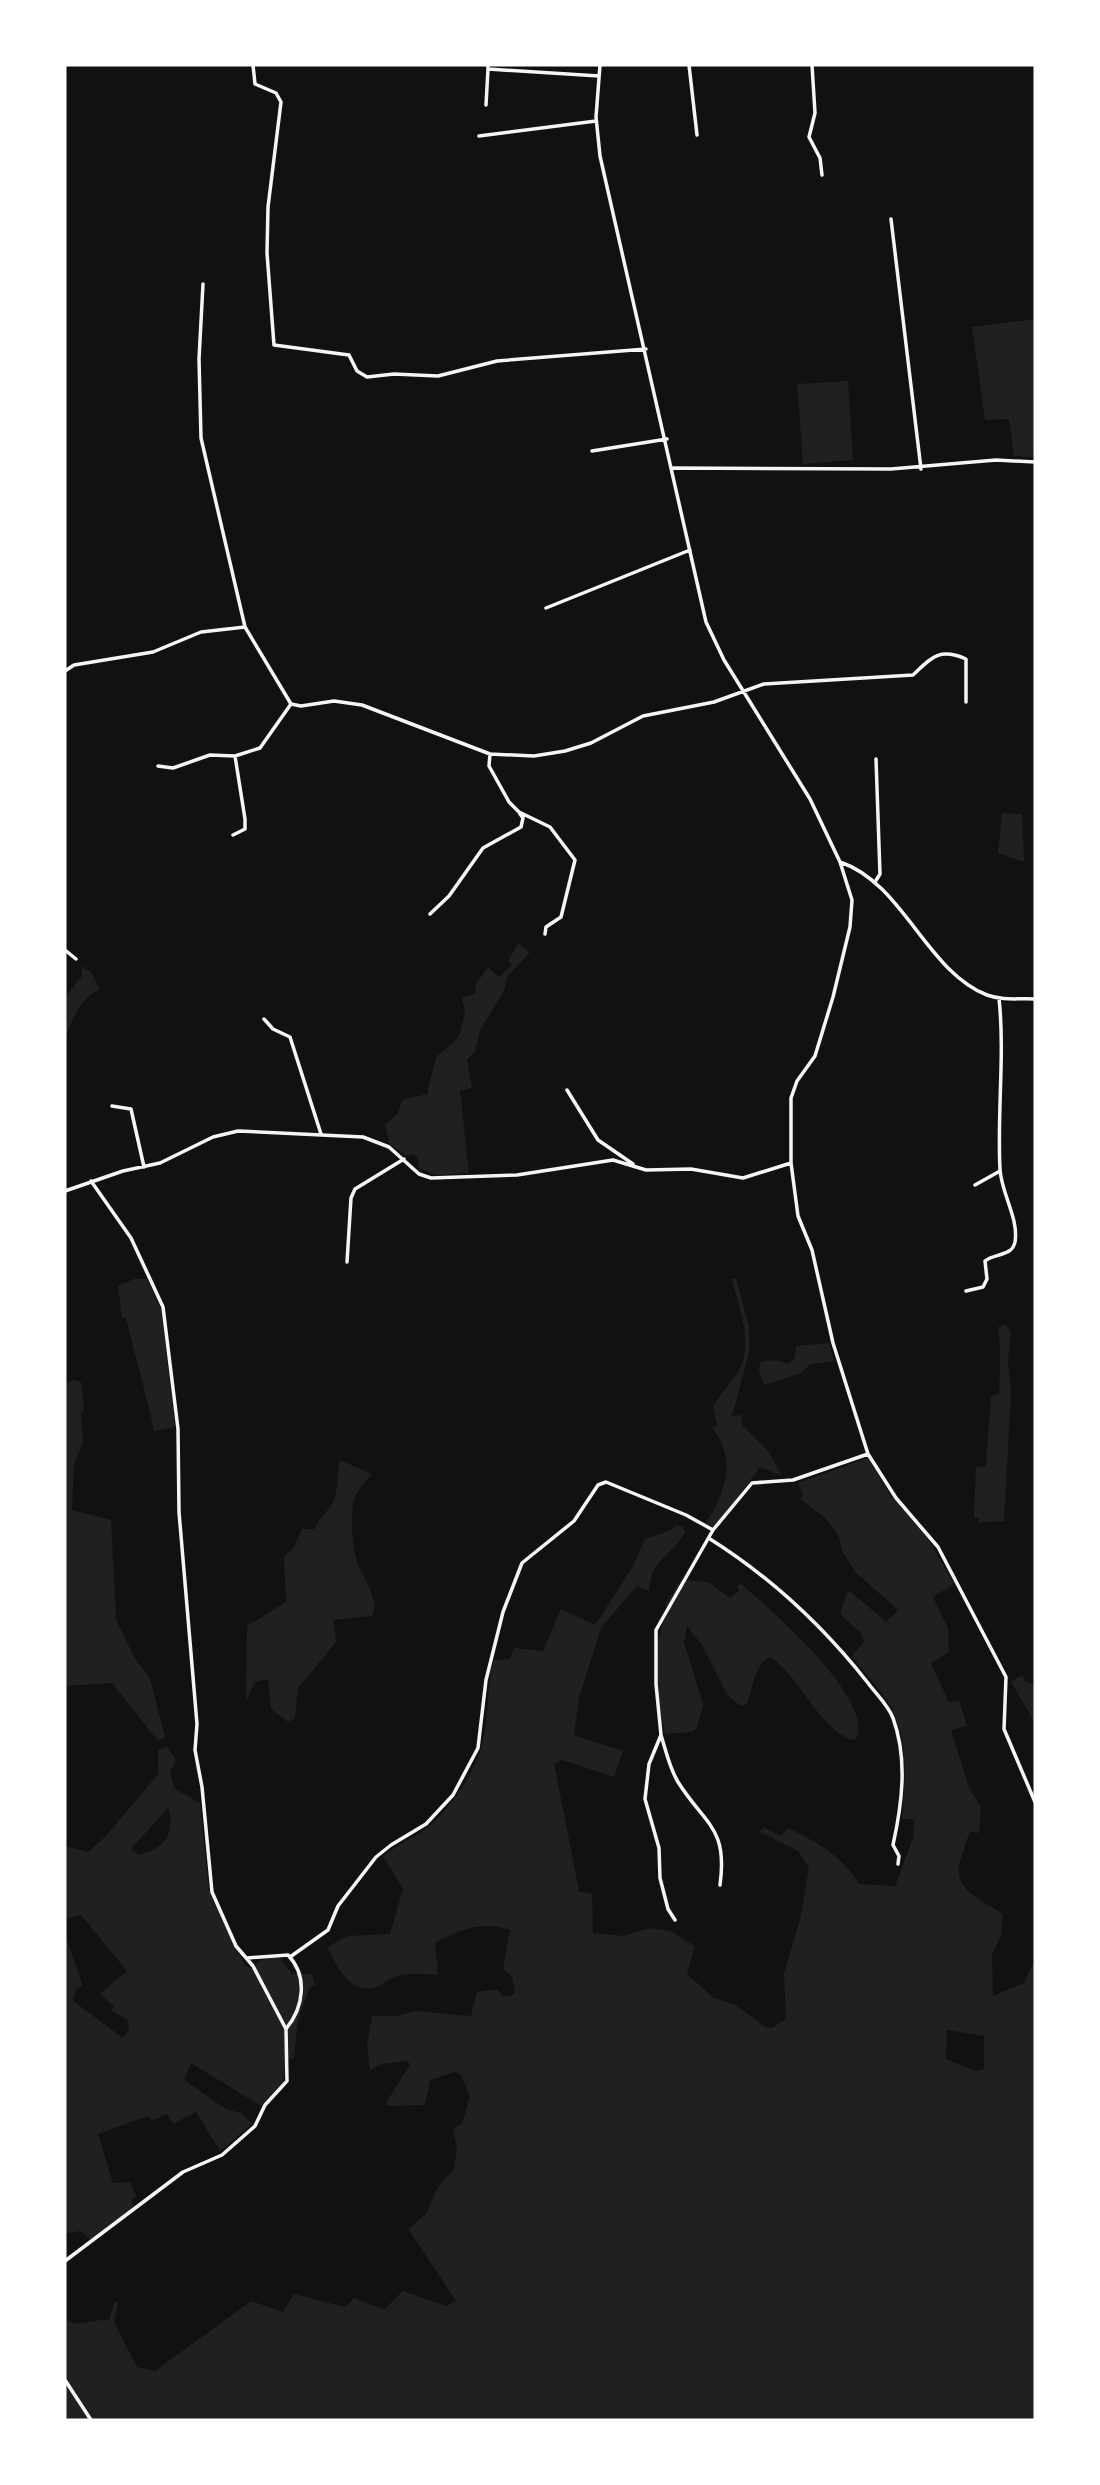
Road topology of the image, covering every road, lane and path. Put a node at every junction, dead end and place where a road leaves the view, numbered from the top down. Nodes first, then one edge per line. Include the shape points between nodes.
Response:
1 (253, 65) edge
2 (600, 65) edge
3 (689, 65) edge
4 (812, 65) edge
5 (488, 67) edge
6 (599, 76) junction
7 (486, 105) dead end
8 (596, 121) junction
9 (697, 135) dead end
10 (479, 136) dead end
11 (822, 175) dead end
12 (891, 219) dead end
13 (203, 284) dead end
14 (646, 349) junction
15 (667, 439) junction
16 (592, 451) dead end
17 (1035, 462) edge
18 (673, 468) junction
19 (921, 469) junction
20 (690, 550) junction
21 (546, 608) dead end
22 (245, 628) junction
23 (65, 671) edge
24 (744, 692) junction
25 (966, 702) dead end
26 (291, 704) junction
27 (491, 754) junction
28 (235, 756) junction
29 (876, 759) dead end
30 (158, 766) dead end
31 (519, 812) junction
32 (233, 835) dead end
33 (840, 862) junction
34 (875, 882) junction
35 (430, 914) dead end
36 (545, 934) dead end
37 (65, 950) edge
38 (76, 959) dead end
39 (999, 998) junction
40 (1035, 999) edge
41 (264, 1019) dead end
42 (567, 1090) dead end
43 (112, 1106) dead end
44 (321, 1134) junction
45 (404, 1159) junction
46 (792, 1163) junction
47 (144, 1167) junction
48 (637, 1168) junction
49 (1000, 1171) junction
50 (91, 1181) junction
51 (975, 1185) dead end
52 (65, 1191) edge
53 (347, 1262) dead end
54 (965, 1291) dead end
55 (868, 1454) junction
56 (713, 1530) junction
57 (710, 1539) junction
58 (662, 1735) junction
59 (1035, 1802) edge
60 (898, 1864) dead end
61 (720, 1885) dead end
62 (675, 1920) dead end
63 (290, 1956) junction
64 (261, 1957) junction
65 (247, 1958) junction
66 (253, 1966) junction
67 (286, 2029) junction
68 (65, 2261) edge
69 (65, 2380) edge
70 (91, 2420) edge

1 - 14 street via 255,84 276,93 281,102 269,186 267,253 273,341 278,348 349,355 356,371 367,377 438,376 497,361
2 - 6 street
3 - 9 street
4 - 11 street via 815,113 809,137 820,158
5 - 6 street
5 - 7 street
6 - 8 street
8 - 10 street
8 - 14 street via 600,156
12 - 19 street
13 - 22 street via 201,438
14 - 15 street
15 - 16 street
15 - 18 street
17 - 19 street via 996,460
18 - 19 street
18 - 20 street
20 - 21 street
20 - 24 street via 706,622
22 - 23 street via 201,632 153,652 74,665
22 - 26 street
24 - 25 street via 778,681 913,675 924,661 952,654 966,659
24 - 27 street via 643,716 565,751 534,756
24 - 33 street via 810,799
26 - 27 street via 334,701 362,705
26 - 28 street via 260,748
27 - 31 street via 492,773
28 - 30 street via 210,755 173,768
28 - 32 street via 245,829
29 - 34 street via 880,874
31 - 35 street via 521,827 483,848 449,896
31 - 36 street via 550,827 575,860 561,917
33 - 34 street
33 - 46 street via 852,900 850,927 814,1056 794,1087
34 - 39 street via 948,965 975,989
37 - 38 street
39 - 40 street
39 - 49 street
41 - 44 street via 290,1037
42 - 48 street via 598,1140
43 - 47 street via 131,1110
44 - 45 street via 369,1139
44 - 47 street via 226,1132
45 - 48 street via 419,1174 431,1178 517,1175 606,1160
45 - 53 street via 355,1189
46 - 48 street via 743,1178 691,1169
46 - 55 street via 800,1224
47 - 50 street
49 - 51 street
49 - 54 street via 1014,1246 985,1261 983,1287
50 - 52 street
50 - 65 street via 137,1248 163,1307 178,1429 195,1750 210,1879 218,1909
55 - 56 street via 793,1480 752,1483
55 - 59 street via 896,1498 938,1547 1006,1677 1004,1729
56 - 57 street
56 - 63 street via 614,1484 598,1485 574,1521 522,1563 503,1612 486,1680 478,1748 453,1795 426,1824 376,1857 338,1906 328,1930
57 - 58 street via 656,1630
57 - 60 street via 785,1593 837,1643 889,1710 903,1769 893,1845
58 - 61 street via 677,1780 719,1837
58 - 62 street via 649,1765 645,1799 659,1848 660,1878
63 - 64 street
63 - 67 street via 303,1982 295,2015
64 - 65 street
64 - 66 street
65 - 66 street
66 - 67 street
67 - 68 street via 287,2081 265,2105 249,2133 218,2157 183,2172
69 - 70 street

